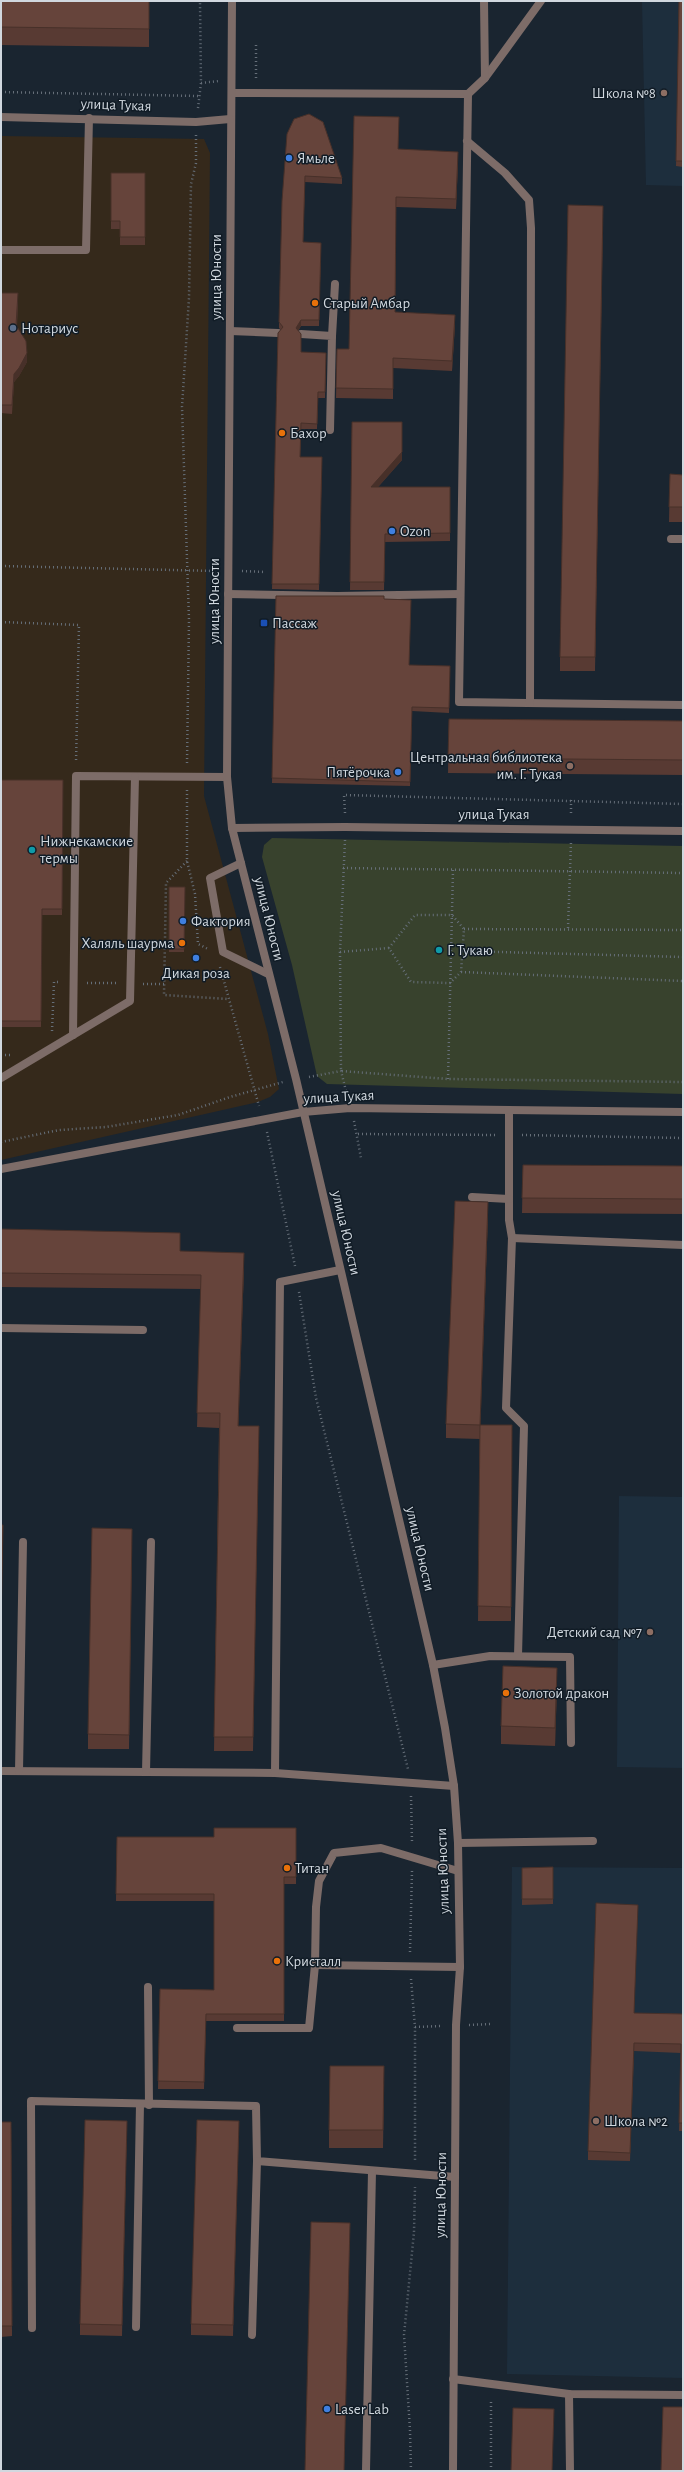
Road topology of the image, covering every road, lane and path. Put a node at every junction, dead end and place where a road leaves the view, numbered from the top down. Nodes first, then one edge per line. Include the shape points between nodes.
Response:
1 (200, 1) edge
2 (232, 1) edge
3 (484, 1) edge
4 (541, 1) edge
5 (485, 78) junction
6 (1, 92) edge
7 (232, 93) junction
8 (468, 94) junction
9 (200, 96) junction
10 (1, 117) edge
11 (88, 118) junction
12 (230, 119) junction
13 (196, 122) junction
14 (467, 141) junction
15 (1, 250) edge
16 (334, 284) dead end
17 (230, 331) junction
18 (278, 333) edge
19 (301, 334) edge
20 (332, 336) junction
21 (330, 430) dead end
22 (671, 539) dead end
23 (683, 539) edge
24 (1, 566) edge
25 (188, 570) junction
26 (228, 571) junction
27 (265, 572) dead end
28 (228, 594) junction
29 (460, 594) junction
30 (1, 622) edge
31 (530, 703) junction
32 (683, 705) edge
33 (76, 776) junction
34 (135, 777) junction
35 (187, 777) junction
36 (227, 777) junction
37 (571, 800) junction
38 (683, 804) edge
39 (345, 827) junction
40 (232, 828) junction
41 (571, 828) junction
42 (683, 831) edge
43 (187, 861) junction
44 (241, 863) junction
45 (344, 868) junction
46 (453, 870) junction
47 (570, 871) junction
48 (683, 873) edge
49 (452, 915) junction
50 (464, 928) junction
51 (568, 928) junction
52 (683, 930) edge
53 (389, 948) junction
54 (210, 949) dead end
55 (462, 951) junction
56 (340, 952) junction
57 (683, 957) edge
58 (219, 964) dead end
59 (461, 972) junction
60 (268, 974) junction
61 (683, 981) edge
62 (74, 982) junction
63 (450, 983) junction
64 (131, 984) junction
65 (164, 984) junction
66 (228, 999) junction
67 (73, 1035) junction
68 (52, 1037) dead end
69 (1, 1055) edge
70 (15, 1055) dead end
71 (341, 1071) junction
72 (1, 1078) edge
73 (296, 1079) junction
74 (448, 1079) junction
75 (683, 1082) edge
76 (253, 1090) junction
77 (350, 1108) junction
78 (509, 1110) junction
79 (303, 1112) junction
80 (683, 1112) edge
81 (263, 1121) junction
82 (1, 1142) edge
83 (361, 1158) dead end
84 (1, 1169) edge
85 (472, 1197) dead end
86 (509, 1199) junction
87 (512, 1238) junction
88 (683, 1245) edge
89 (340, 1270) junction
90 (298, 1279) junction
91 (1, 1328) edge
92 (143, 1330) dead end
93 (23, 1542) dead end
94 (151, 1542) dead end
95 (518, 1656) junction
96 (433, 1664) junction
97 (571, 1743) dead end
98 (1, 1771) edge
99 (20, 1771) junction
100 (146, 1772) junction
101 (275, 1773) junction
102 (411, 1783) junction
103 (454, 1786) junction
104 (593, 1841) dead end
105 (458, 1842) junction
106 (413, 1856) junction
107 (458, 1871) junction
108 (315, 1965) junction
109 (410, 1967) junction
110 (460, 1967) junction
111 (148, 1987) dead end
112 (237, 2028) dead end
113 (140, 2104) junction
114 (150, 2104) junction
115 (257, 2161) junction
116 (372, 2171) junction
117 (415, 2175) junction
118 (455, 2177) junction
119 (136, 2327) dead end
120 (32, 2328) dead end
121 (252, 2335) dead end
122 (453, 2379) junction
123 (569, 2394) junction
124 (683, 2395) edge
125 (491, 2402) dead end
126 (366, 2471) edge
127 (411, 2471) edge
128 (453, 2471) edge
129 (491, 2471) edge
130 (570, 2471) edge

1 - 9 path
2 - 7 street, улица Юности
3 - 5 street
4 - 5 street
5 - 8 street
6 - 9 path
7 - 8 street
7 - 12 street, улица Юности
8 - 14 street
9 - 13 path
10 - 11 street, улица Тукая
11 - 13 street, улица Тукая
11 - 15 street via 86,250
12 - 13 street, улица Тукая
12 - 17 street, улица Юности
13 - 25 path via 196,163 190,184 189,298 182,407
14 - 29 street
14 - 31 street via 505,173 530,200
16 - 20 street
17 - 18 street
17 - 26 street, улица Юности
19 - 20 street
20 - 21 street
22 - 23 street
24 - 25 path
25 - 26 path
25 - 35 path via 190,620
26 - 27 path
26 - 28 street, улица Юности
28 - 29 street
28 - 36 street, улица Юности
29 - 31 street via 458,702
30 - 33 path via 79,625
31 - 32 street
33 - 34 street
33 - 62 street
34 - 35 street
34 - 64 street
35 - 36 street
35 - 43 path
36 - 40 street, улица Юности
37 - 38 path
37 - 39 path via 344,794
37 - 41 path
39 - 40 street, улица Тукая
39 - 41 street, улица Тукая
39 - 45 path
40 - 44 street, улица Юности
41 - 42 street, улица Тукая
41 - 47 path
43 - 54 path via 190,882 195,894 198,944
43 - 65 path via 166,883
44 - 60 street, улица Юности
44 - 60 street via 210,878 223,952
45 - 46 path
45 - 56 path
46 - 47 path
46 - 49 path
47 - 48 path
47 - 51 path
49 - 50 path
49 - 53 path via 415,915
49 - 63 path
50 - 51 path
50 - 55 path
51 - 52 path
53 - 56 path
53 - 63 path via 411,982
55 - 57 path
55 - 59 path
56 - 71 path
58 - 66 path
59 - 61 path
59 - 63 path
60 - 73 street, улица Юности
62 - 64 path
62 - 67 street
62 - 68 path via 54,982
63 - 74 path
64 - 65 path
64 - 67 street via 130,1001
65 - 66 path via 164,995
66 - 76 path via 251,1073
67 - 72 street
69 - 70 path
71 - 73 path
71 - 74 path
71 - 77 path
73 - 76 path
73 - 79 street, улица Юности
74 - 75 path
76 - 81 path
76 - 82 path via 178,1115 106,1127 59,1130
77 - 78 street, улица Тукая
77 - 79 street, улица Тукая
77 - 83 path via 358,1134
78 - 80 street, улица Тукая
78 - 86 street
79 - 81 street, улица Тукая
79 - 89 street, улица Юности
81 - 84 street, улица Тукая
81 - 90 path via 269,1137
85 - 86 street
86 - 87 street
87 - 88 street
87 - 95 street via 506,1408 524,1426
89 - 90 street
89 - 96 street, улица Юности
90 - 101 street via 280,1282
90 - 102 path via 316,1398
91 - 92 street
93 - 99 street
94 - 100 street
95 - 96 street via 490,1656
95 - 97 street via 570,1657
96 - 103 street, улица Юности
98 - 99 street
99 - 100 street
100 - 101 street
101 - 102 street
102 - 103 street
102 - 106 path
103 - 105 street, улица Юности
104 - 105 street
105 - 107 street, улица Юности
106 - 107 street
106 - 108 street via 381,1848 334,1853 319,1881
106 - 109 path
107 - 110 street, улица Юности
108 - 109 street
108 - 112 street via 309,2028
109 - 110 street
109 - 117 path via 415,2027
110 - 118 street, улица Юности via 456,2025
111 - 114 street
113 - 114 street
113 - 119 street
113 - 120 street via 31,2101
114 - 115 street via 256,2106
115 - 116 street
115 - 121 street
116 - 117 street
116 - 126 street
117 - 118 street
117 - 127 path via 414,2232 404,2335
118 - 122 street, улица Юности
122 - 123 street
122 - 128 street, улица Юности
123 - 124 street
123 - 130 street
125 - 129 path

